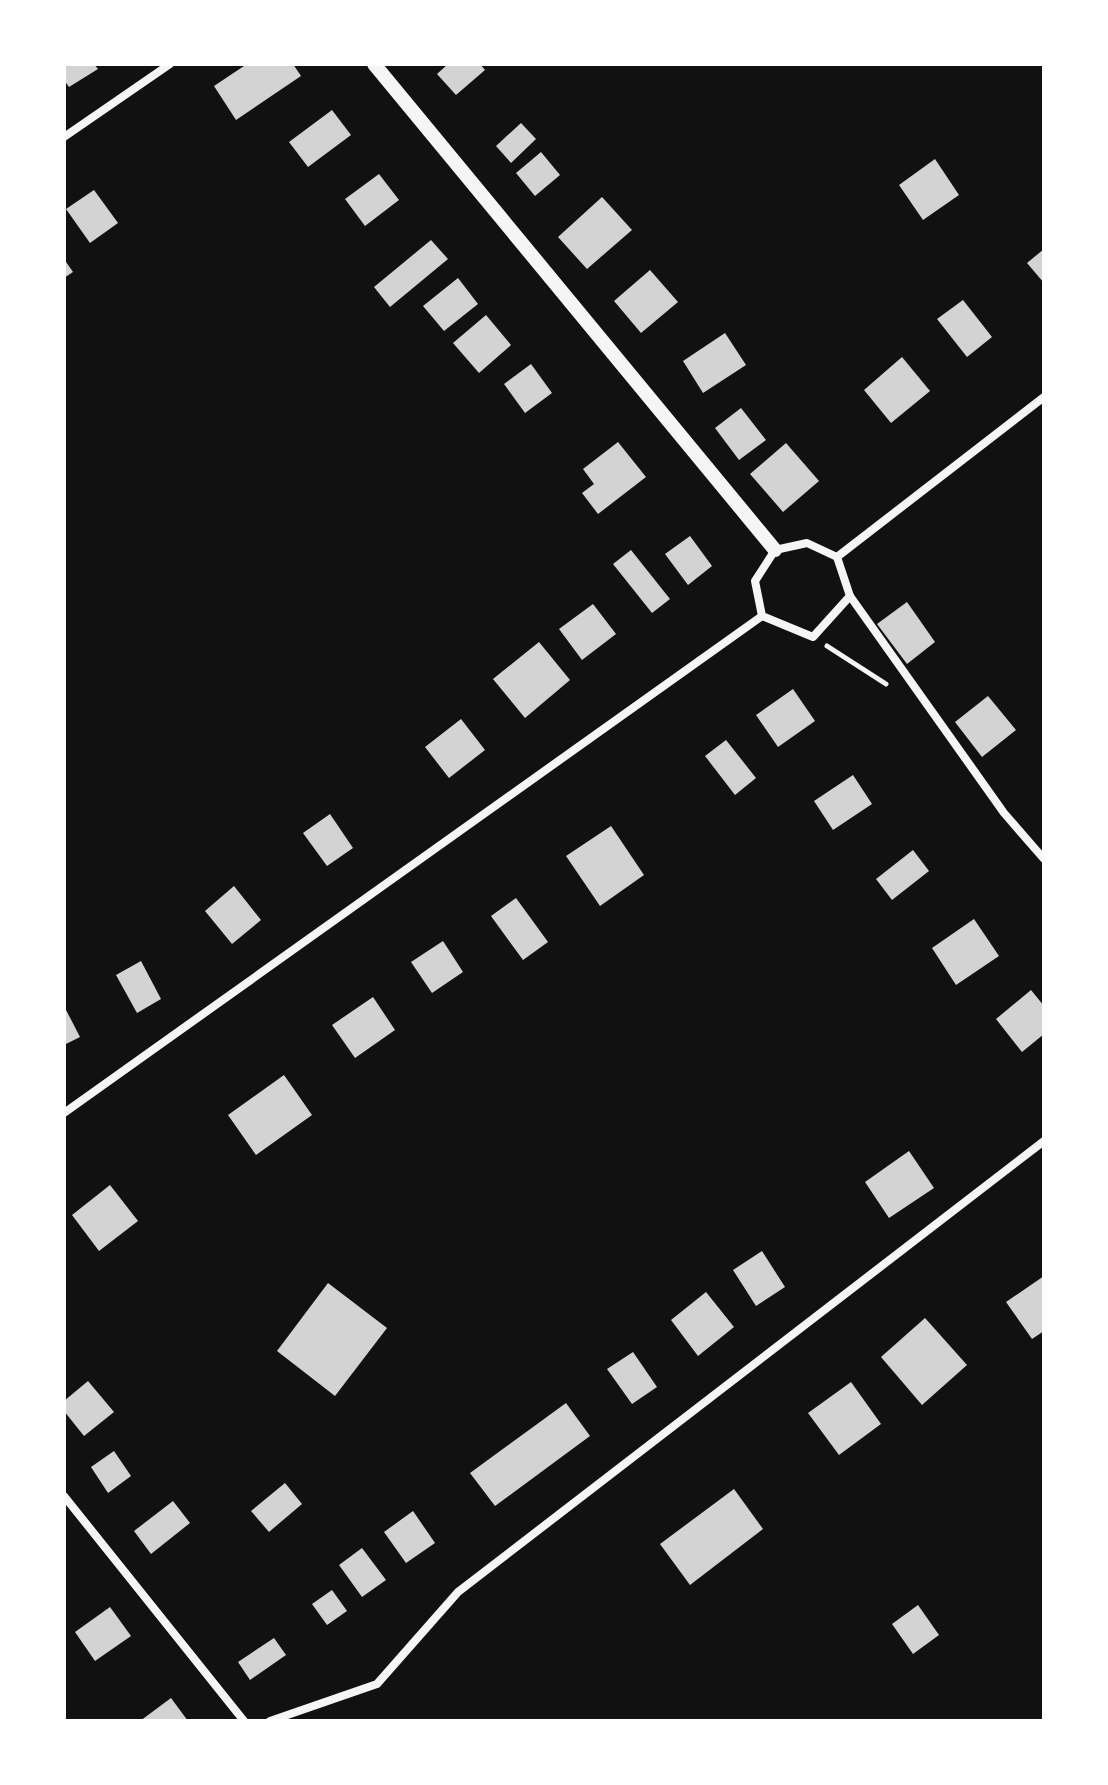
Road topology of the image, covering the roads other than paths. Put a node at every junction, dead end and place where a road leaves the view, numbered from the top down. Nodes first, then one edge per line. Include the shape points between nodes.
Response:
1 (170, 64) edge
2 (374, 64) edge
3 (64, 137) edge
4 (1044, 397) edge
5 (775, 550) junction
6 (837, 557) junction
7 (850, 596) junction
8 (762, 616) junction
9 (1044, 859) edge
10 (64, 1113) edge
11 (1044, 1141) edge
12 (64, 1496) edge
13 (244, 1721) edge
14 (270, 1721) edge

1 - 3 street
2 - 5 street
4 - 6 street
5 - 6 street via 807,543
5 - 8 street via 755,581
6 - 7 street
7 - 8 street via 813,637
7 - 9 street via 1004,813
8 - 10 street
11 - 14 street via 458,1592 377,1684
12 - 13 street

